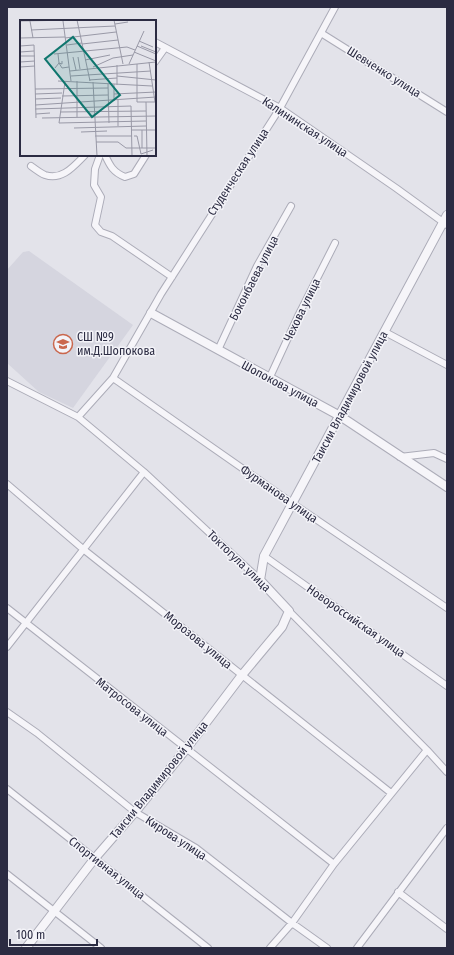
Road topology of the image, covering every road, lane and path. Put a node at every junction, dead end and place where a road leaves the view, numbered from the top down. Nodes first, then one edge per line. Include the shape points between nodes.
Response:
1 (335, 7) edge
2 (321, 33) junction
3 (156, 43) edge
4 (165, 48) junction
5 (156, 61) edge
6 (280, 108) junction
7 (447, 112) edge
8 (84, 156) edge
9 (100, 156) edge
10 (105, 156) edge
11 (145, 156) edge
12 (31, 166) dead end
13 (291, 206) dead end
14 (446, 221) edge
15 (335, 243) dead end
16 (172, 277) junction
17 (151, 313) junction
18 (385, 332) junction
19 (218, 350) junction
20 (447, 364) edge
21 (113, 378) junction
22 (269, 379) junction
23 (9, 384) edge
24 (340, 416) junction
25 (78, 417) junction
26 (400, 457) junction
27 (447, 459) edge
28 (144, 472) junction
29 (7, 484) edge
30 (447, 487) edge
31 (292, 503) junction
32 (83, 549) junction
33 (264, 556) junction
34 (260, 580) junction
35 (7, 608) edge
36 (447, 608) edge
37 (289, 611) junction
38 (26, 624) junction
39 (7, 647) edge
40 (242, 675) junction
41 (447, 686) edge
42 (7, 712) edge
43 (186, 749) junction
44 (427, 750) junction
45 (447, 772) edge
46 (7, 789) edge
47 (391, 793) junction
48 (135, 812) junction
49 (447, 828) edge
50 (95, 858) junction
51 (334, 864) junction
52 (7, 874) edge
53 (398, 892) junction
54 (55, 912) junction
55 (292, 923) junction
56 (447, 929) edge
57 (26, 948) edge
58 (101, 948) edge
59 (208, 948) edge
60 (270, 948) edge
61 (328, 948) edge
62 (357, 948) edge

1 - 2 street, Студенческая улица
2 - 6 street, Студенческая улица
2 - 7 street, Шевченко улица
3 - 4 street, Калининская улица
4 - 5 street
4 - 6 street, Калининская улица
6 - 14 street, Калининская улица
6 - 16 street, Студенческая улица
8 - 12 street via 70,170 56,176 45,175
9 - 16 street via 95,169 94,185 101,197 95,225 101,232 112,236
10 - 11 street via 116,173 125,177 134,174
13 - 19 street, Боконбаева улица via 257,266
14 - 18 street, Таисии Владимировой улица
15 - 22 street, Чехова улица
16 - 17 street, Студенческая улица
17 - 19 street, Шопокова улица
17 - 21 street
18 - 20 street
18 - 24 street, Таисии Владимировой улица
19 - 22 street, Шопокова улица
21 - 25 street
21 - 31 street, Фурманова улица
22 - 24 street, Шопокова улица
23 - 25 street, Токтогула улица
24 - 26 street, Шопокова улица
24 - 31 street, Таисии Владимировой улица
25 - 28 street, Токтогула улица
26 - 27 street via 434,453
26 - 30 street, Шопокова улица
28 - 32 street
28 - 34 street, Токтогула улица
29 - 32 street, Морозова улица
31 - 33 street, Таисии Владимировой улица
31 - 36 street, Фурманова улица
32 - 38 street
32 - 40 street, Морозова улица
33 - 34 street, Таисии Владимировой улица
33 - 41 street, Новороссийская улица
34 - 37 street, Токтогула улица
35 - 38 street, Матросова улица
37 - 40 street, Таисии Владимировой улица via 282,627
37 - 44 street, Токтогула улица
38 - 39 street
38 - 43 street, Матросова улица
40 - 43 street, Таисии Владимировой улица
40 - 47 street, Морозова улица
42 - 48 street, Кирова улица
43 - 48 street, Таисии Владимировой улица
43 - 51 street, Матросова улица
44 - 45 street, Токтогула улица
44 - 47 street
46 - 50 street, Спортивная улица
47 - 51 street
48 - 50 street, Таисии Владимировой улица
48 - 55 street, Кирова улица via 196,848
49 - 53 street
50 - 54 street, Таисии Владимировой улица
50 - 59 street, Спортивная улица
51 - 55 street
52 - 54 street
53 - 56 street
53 - 62 street
54 - 57 street, Таисии Владимировой улица
54 - 58 street
55 - 60 street
55 - 61 street, Кирова улица

